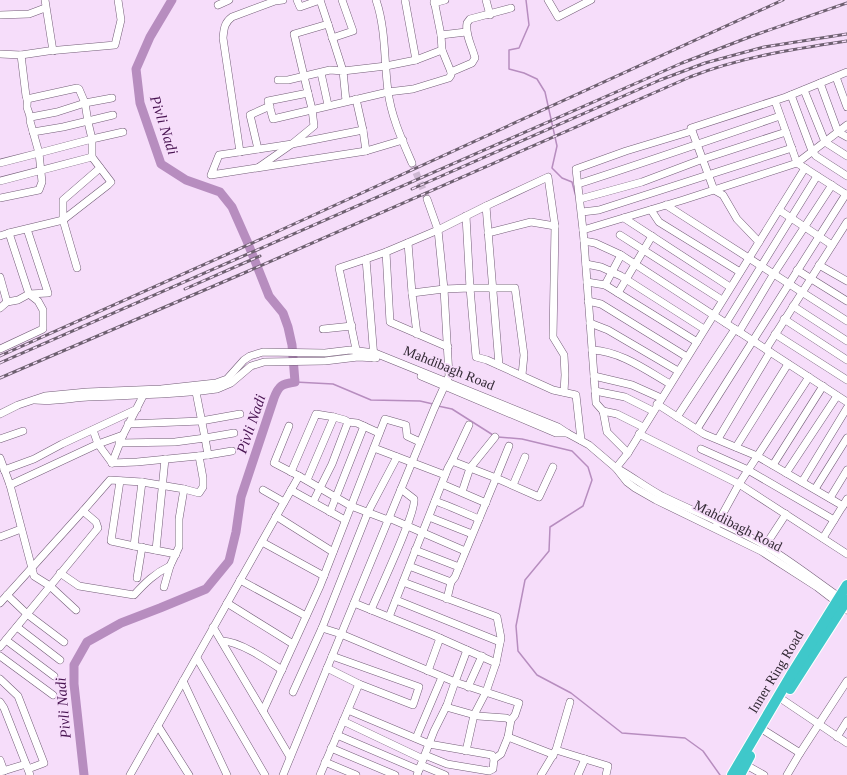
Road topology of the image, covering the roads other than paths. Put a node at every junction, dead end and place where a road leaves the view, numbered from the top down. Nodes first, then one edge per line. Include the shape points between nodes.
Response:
1 (45, 0) edge
2 (118, 0) edge
3 (229, 0) edge
4 (282, 0) edge
5 (298, 0) edge
6 (320, 0) edge
7 (342, 0) edge
8 (376, 0) edge
9 (405, 0) edge
10 (445, 0) edge
11 (486, 0) edge
12 (548, 0) edge
13 (591, 0) edge
14 (434, 2) edge
15 (218, 5) dead end
16 (46, 8) junction
17 (511, 8) dead end
18 (490, 14) junction
19 (0, 15) edge
20 (328, 24) junction
21 (466, 32) junction
22 (441, 35) junction
23 (332, 38) junction
24 (442, 50) junction
25 (53, 51) junction
26 (0, 54) edge
27 (21, 56) junction
28 (416, 60) junction
29 (386, 66) junction
30 (342, 71) junction
31 (451, 72) junction
32 (847, 72) edge
33 (321, 73) junction
34 (304, 77) junction
35 (836, 77) junction
36 (278, 80) dead end
37 (820, 83) junction
38 (804, 90) junction
39 (388, 92) junction
40 (308, 93) junction
41 (791, 95) junction
42 (112, 98) dead end
43 (27, 99) junction
44 (356, 99) junction
45 (346, 101) junction
46 (775, 101) junction
47 (85, 103) junction
48 (328, 105) junction
49 (270, 106) junction
50 (847, 107) edge
51 (312, 109) junction
52 (113, 116) dead end
53 (780, 116) junction
54 (31, 117) junction
55 (88, 122) junction
56 (847, 125) edge
57 (363, 130) junction
58 (692, 131) junction
59 (33, 132) junction
60 (123, 132) dead end
61 (786, 132) junction
62 (838, 132) junction
63 (92, 138) junction
64 (847, 138) edge
65 (403, 140) junction
66 (825, 142) junction
67 (292, 144) junction
68 (697, 144) junction
69 (792, 148) junction
70 (258, 149) junction
71 (366, 151) junction
72 (812, 151) junction
73 (240, 152) junction
74 (39, 153) junction
75 (847, 156) edge
76 (92, 157) junction
77 (703, 159) junction
78 (412, 163) tunnel mouth
79 (797, 163) junction
80 (0, 164) edge
81 (100, 168) junction
82 (805, 168) junction
83 (258, 169) junction
84 (40, 171) junction
85 (708, 174) junction
86 (817, 176) junction
87 (847, 176) edge
88 (0, 181) edge
89 (578, 184) junction
90 (832, 186) junction
91 (714, 190) junction
92 (846, 195) edge
93 (0, 198) edge
94 (427, 199) tunnel mouth
95 (580, 199) junction
96 (666, 205) junction
97 (486, 206) junction
98 (651, 210) junction
99 (779, 210) junction
100 (582, 212) junction
101 (466, 216) junction
102 (624, 218) junction
103 (791, 218) junction
104 (63, 220) junction
105 (847, 222) edge
106 (555, 226) junction
107 (805, 227) junction
108 (27, 229) junction
109 (438, 230) junction
110 (583, 230) junction
111 (9, 233) junction
112 (488, 233) junction
113 (620, 235) dead end
114 (0, 236) edge
115 (652, 236) junction
116 (819, 236) junction
117 (584, 241) junction
118 (759, 242) junction
119 (408, 243) junction
120 (832, 245) junction
121 (644, 250) junction
122 (386, 252) junction
123 (621, 255) junction
124 (748, 259) junction
125 (366, 260) junction
126 (586, 264) junction
127 (635, 264) junction
128 (819, 265) junction
129 (760, 266) junction
130 (77, 268) dead end
131 (797, 270) junction
132 (612, 272) junction
133 (740, 272) junction
134 (773, 274) junction
135 (0, 277) edge
136 (811, 278) junction
137 (626, 280) junction
138 (847, 281) edge
139 (587, 282) junction
140 (788, 284) junction
141 (605, 285) junction
142 (730, 287) junction
143 (470, 288) junction
144 (493, 288) junction
145 (444, 289) junction
146 (802, 292) junction
147 (412, 293) junction
148 (618, 293) junction
149 (29, 294) junction
150 (722, 300) junction
151 (588, 301) junction
152 (847, 301) edge
153 (7, 302) junction
154 (793, 306) junction
155 (0, 308) edge
156 (713, 315) junction
157 (784, 320) junction
158 (847, 321) edge
159 (590, 323) junction
160 (726, 323) junction
161 (352, 326) junction
162 (323, 329) dead end
163 (704, 329) junction
164 (737, 330) junction
165 (417, 334) junction
166 (775, 334) junction
167 (847, 340) edge
168 (753, 341) junction
169 (697, 342) junction
170 (448, 347) junction
171 (0, 349) edge
172 (592, 350) junction
173 (768, 350) junction
174 (357, 353) junction
175 (374, 356) junction
176 (687, 357) junction
177 (847, 360) edge
178 (788, 364) junction
179 (499, 365) junction
180 (678, 371) junction
181 (522, 376) junction
182 (594, 376) junction
183 (809, 377) junction
184 (847, 380) edge
185 (670, 384) junction
186 (823, 386) junction
187 (445, 387) junction
188 (195, 389) junction
189 (595, 391) junction
190 (564, 392) junction
191 (120, 394) junction
192 (143, 396) junction
193 (837, 396) junction
194 (847, 402) edge
195 (657, 405) junction
196 (847, 408) edge
197 (137, 409) junction
198 (603, 411) junction
199 (0, 414) edge
200 (240, 414) dead end
201 (334, 417) junction
202 (677, 417) junction
203 (201, 421) junction
204 (348, 422) junction
205 (128, 424) junction
206 (470, 425) dead end
207 (289, 426) dead end
208 (364, 426) junction
209 (697, 429) junction
210 (93, 430) junction
211 (23, 431) dead end
212 (641, 431) junction
213 (234, 433) dead end
214 (379, 433) junction
215 (122, 435) junction
216 (495, 437) dead end
217 (205, 438) junction
218 (847, 438) edge
219 (0, 439) edge
220 (718, 439) junction
221 (582, 440) junction
222 (420, 442) junction
223 (98, 444) junction
224 (119, 444) junction
225 (509, 446) dead end
226 (736, 447) junction
227 (374, 448) junction
228 (701, 449) dead end
229 (232, 451) dead end
230 (628, 452) junction
231 (208, 455) junction
232 (199, 456) junction
233 (757, 456) junction
234 (397, 457) junction
235 (525, 457) dead end
236 (0, 458) edge
237 (165, 459) junction
238 (452, 461) junction
239 (112, 463) junction
240 (412, 463) junction
241 (773, 465) junction
242 (554, 467) dead end
243 (470, 468) junction
244 (616, 468) junction
245 (4, 470) junction
246 (748, 470) junction
247 (847, 470) edge
248 (291, 472) junction
249 (786, 473) junction
250 (445, 475) junction
251 (299, 476) junction
252 (496, 478) junction
253 (307, 480) junction
254 (120, 481) junction
255 (142, 482) junction
256 (802, 482) junction
257 (442, 484) junction
258 (739, 484) junction
259 (10, 485) junction
260 (513, 485) junction
261 (162, 486) junction
262 (321, 488) junction
263 (184, 489) junction
264 (401, 489) junction
265 (815, 489) junction
266 (263, 490) dead end
267 (291, 490) junction
268 (462, 492) junction
269 (336, 497) junction
270 (830, 498) junction
271 (435, 501) junction
272 (284, 502) junction
273 (313, 502) junction
274 (486, 503) junction
275 (845, 503) edge
276 (351, 506) junction
277 (83, 511) junction
278 (330, 512) junction
279 (368, 512) junction
280 (786, 514) junction
281 (276, 516) junction
282 (429, 517) junction
283 (389, 519) junction
284 (479, 519) junction
285 (345, 520) junction
286 (834, 520) junction
287 (716, 525) junction
288 (407, 526) junction
289 (21, 529) junction
290 (422, 532) junction
291 (472, 534) junction
292 (0, 536) edge
293 (823, 538) junction
294 (262, 542) junction
295 (134, 546) junction
296 (765, 546) junction
297 (142, 548) junction
298 (156, 550) junction
299 (415, 550) junction
300 (465, 551) junction
301 (333, 552) junction
302 (176, 554) junction
303 (847, 554) edge
304 (170, 566) junction
305 (409, 566) junction
306 (459, 566) junction
307 (32, 568) junction
308 (60, 573) junction
309 (324, 576) junction
310 (137, 578) dead end
311 (240, 580) junction
312 (403, 582) junction
313 (451, 582) junction
314 (847, 585) edge
315 (50, 586) junction
316 (164, 587) dead end
317 (7, 595) junction
318 (447, 599) junction
319 (396, 600) junction
320 (0, 603) edge
321 (227, 603) junction
322 (354, 603) junction
323 (843, 603) edge
324 (76, 610) dead end
325 (371, 610) junction
326 (27, 614) junction
327 (306, 616) junction
328 (389, 617) junction
329 (17, 627) junction
330 (213, 627) junction
331 (322, 628) junction
332 (341, 634) junction
333 (440, 638) junction
334 (6, 640) junction
335 (222, 641) junction
336 (64, 642) dead end
337 (500, 642) junction
338 (293, 644) junction
339 (0, 647) edge
340 (467, 650) junction
341 (0, 656) edge
342 (332, 656) junction
343 (482, 656) junction
344 (197, 658) junction
345 (60, 660) dead end
346 (496, 663) junction
347 (327, 668) junction
348 (282, 670) junction
349 (428, 671) junction
350 (54, 676) dead end
351 (442, 677) junction
352 (0, 679) edge
353 (183, 681) junction
354 (847, 681) edge
355 (455, 682) junction
356 (359, 684) junction
357 (468, 687) junction
358 (293, 692) dead end
359 (486, 692) junction
360 (53, 695) dead end
361 (783, 700) junction
362 (0, 702) edge
363 (570, 702) dead end
364 (446, 707) junction
365 (348, 710) junction
366 (263, 711) junction
367 (474, 715) junction
368 (511, 720) junction
369 (343, 721) junction
370 (847, 721) edge
371 (819, 724) junction
372 (158, 726) junction
373 (765, 731) junction
374 (337, 735) junction
375 (508, 737) junction
376 (837, 737) junction
377 (416, 738) junction
378 (429, 744) junction
379 (847, 744) edge
380 (331, 748) junction
381 (466, 751) junction
382 (555, 753) junction
383 (800, 753) junction
384 (290, 758) junction
385 (494, 759) junction
386 (584, 759) junction
387 (0, 760) edge
388 (325, 762) junction
389 (421, 765) edge
390 (746, 765) junction
391 (28, 769) edge
392 (2, 772) edge
393 (737, 773) edge
394 (130, 775) edge
395 (189, 775) edge
396 (226, 775) edge
397 (265, 775) edge
398 (282, 775) edge
399 (320, 775) edge
400 (356, 775) edge
401 (395, 775) edge
402 (445, 775) edge
403 (541, 775) edge
404 (578, 775) edge
405 (606, 775) edge
406 (764, 775) edge
407 (787, 775) edge

1 - 16 street
2 - 25 street via 121,20 115,45
3 - 15 street
4 - 73 street via 232,17 224,26 222,38
5 - 6 street via 300,7
6 - 20 street
7 - 23 street via 353,31
8 - 29 street via 381,13
9 - 28 street
10 - 14 street
11 - 18 street
12 - 13 street via 558,17
14 - 22 street
16 - 19 street via 29,14
16 - 25 street
17 - 18 street
18 - 21 street via 466,22
20 - 23 street
20 - 34 street via 294,34
21 - 22 street
21 - 31 street via 475,58 472,63
22 - 24 street
23 - 30 street
24 - 28 street
24 - 31 street
25 - 27 street
26 - 27 street
27 - 43 street
28 - 29 street
29 - 30 street
29 - 39 street
30 - 33 street via 330,70
30 - 45 street
31 - 39 street via 449,78 413,89
32 - 35 street
33 - 34 street
33 - 48 street
34 - 36 street
34 - 40 street
35 - 37 street
35 - 50 street
37 - 38 street
37 - 62 street
38 - 41 street
38 - 66 street
39 - 44 street
39 - 65 street via 392,113
40 - 49 street via 268,101
40 - 51 street
41 - 46 street
41 - 72 street
42 - 47 street
43 - 47 street via 77,88
43 - 54 street
44 - 45 street
44 - 57 street
45 - 48 street
46 - 53 street
46 - 58 street via 691,128
47 - 54 street
47 - 55 street
48 - 51 street
49 - 51 street via 273,119
49 - 70 street via 250,115
51 - 67 street via 314,126
52 - 55 street
53 - 61 street
53 - 68 street
54 - 59 street
55 - 59 street
55 - 63 street
56 - 62 street
57 - 67 street
57 - 71 street
58 - 68 street
58 - 89 street via 576,169
59 - 74 street
60 - 63 street
61 - 69 street
61 - 77 street
62 - 64 street
62 - 66 street
63 - 74 street
63 - 76 street
65 - 71 street
65 - 78 street
66 - 72 street
66 - 75 street
67 - 70 street
67 - 83 street
68 - 77 street
68 - 89 street
69 - 79 street
69 - 85 street
70 - 73 street
71 - 83 street
72 - 79 street
72 - 87 street
73 - 83 street via 219,155 211,175
74 - 80 street
74 - 84 street
76 - 81 street
76 - 84 street
77 - 85 street
77 - 95 street via 642,182
79 - 82 street
79 - 91 street
81 - 104 street via 63,200
81 - 104 street via 111,182
82 - 86 street
82 - 99 street
84 - 88 street
84 - 93 street via 42,182 39,190
85 - 91 street
85 - 100 street via 599,210
86 - 90 street
86 - 103 street
89 - 95 street
90 - 92 street
90 - 107 street
91 - 96 street
91 - 118 street via 723,195 737,219
92 - 116 street
94 - 109 street
95 - 100 street
96 - 98 street
96 - 124 street
97 - 101 street
97 - 106 street via 548,177
97 - 112 street
98 - 102 street
98 - 133 street via 659,222
99 - 103 street
99 - 118 street
100 - 110 street
101 - 109 street
101 - 143 street
102 - 110 street
102 - 115 street
103 - 107 street
103 - 129 street
104 - 108 street
104 - 130 street
105 - 120 street
106 - 112 street via 531,222
106 - 190 street via 554,337 564,355
107 - 116 street
107 - 134 street
108 - 111 street
108 - 149 street via 48,293
109 - 119 street
109 - 145 street
110 - 117 street
111 - 114 street
111 - 149 street
112 - 144 street
113 - 121 street
115 - 121 street
115 - 142 street
116 - 120 street
116 - 131 street
117 - 123 street
117 - 126 street
118 - 124 street
119 - 122 street
119 - 147 street
120 - 128 street
121 - 127 street
121 - 150 street
122 - 125 street
122 - 165 street via 390,322
123 - 127 street
123 - 132 street
124 - 129 street
124 - 133 street
125 - 161 street via 339,268
125 - 175 street
126 - 132 street
126 - 139 street
127 - 137 street
127 - 156 street
128 - 136 street
128 - 138 street
129 - 134 street
129 - 160 street
131 - 136 street
131 - 140 street
132 - 137 street
132 - 141 street
133 - 142 street
134 - 140 street
134 - 164 street
135 - 153 street
136 - 146 street
136 - 152 street
137 - 148 street
137 - 163 street
139 - 141 street
139 - 151 street
140 - 146 street
140 - 168 street
141 - 148 street
142 - 150 street
143 - 144 street
143 - 145 street
143 - 179 street via 476,357
144 - 179 street
144 - 181 street via 515,288 524,355
145 - 147 street
145 - 170 street
146 - 154 street
146 - 158 street
147 - 165 street
148 - 169 street
149 - 153 street
149 - 171 street via 38,301 43,310 43,329
150 - 156 street
151 - 159 street
151 - 176 street via 601,304
153 - 155 street
154 - 157 street
154 - 167 street
156 - 160 street
156 - 163 street
157 - 166 street
157 - 177 street
159 - 172 street
159 - 180 street via 608,330
160 - 164 street
161 - 162 street
161 - 174 street
163 - 169 street
164 - 168 street
164 - 202 street
165 - 170 street
166 - 173 street
166 - 184 street
168 - 173 street
168 - 209 street
169 - 176 street
170 - 187 street via 449,376
172 - 182 street
172 - 185 street via 602,350 615,355
173 - 178 street
173 - 220 street
174 - 175 street, Mahdibagh Road
174 - 188 street, Mahdibagh Road via 316,361 258,363 225,386 217,389
174 - 188 street, Mahdibagh Road via 257,353 244,360 222,381
175 - 187 street, Mahdibagh Road
176 - 180 street
178 - 183 street
178 - 226 street
179 - 181 street
180 - 185 street
181 - 190 street via 553,390
182 - 189 street
182 - 195 street via 632,385
183 - 186 street
183 - 233 street
185 - 195 street
186 - 193 street
186 - 241 street
187 - 221 street, Mahdibagh Road via 558,427
187 - 222 street
188 - 191 street
188 - 192 street
188 - 203 street
189 - 195 street
189 - 198 street via 596,403
190 - 221 street via 576,395
191 - 192 street
191 - 199 street via 87,392 45,396
192 - 197 street
193 - 194 street
193 - 249 street
195 - 202 street
195 - 212 street
196 - 256 street
197 - 205 street
197 - 210 street
198 - 212 street via 617,414
198 - 230 street via 607,432
200 - 203 street
201 - 204 street
201 - 248 street via 316,414
201 - 253 street
202 - 209 street
203 - 205 street
203 - 217 street
204 - 208 street
204 - 262 street
205 - 215 street
206 - 238 street
207 - 248 street via 274,463
208 - 214 street
208 - 269 street
209 - 220 street
210 - 223 street
210 - 245 street via 34,459
211 - 219 street
212 - 230 street
212 - 258 street
213 - 217 street
214 - 222 street via 385,419 406,425 407,436
214 - 227 street
215 - 223 street
215 - 224 street
216 - 243 street
217 - 224 street
217 - 231 street
218 - 265 street
220 - 226 street
221 - 244 street, Mahdibagh Road
222 - 240 street
223 - 239 street
223 - 259 street
224 - 239 street
225 - 252 street
226 - 233 street
227 - 234 street
227 - 276 street
228 - 246 street
229 - 231 street
230 - 244 street
231 - 232 street
232 - 237 street
232 - 263 street via 203,488 199,493
233 - 241 street
233 - 246 street
234 - 240 street
234 - 279 street
235 - 260 street
236 - 245 street
237 - 239 street
237 - 261 street
238 - 243 street
238 - 250 street
240 - 250 street
240 - 264 street
241 - 249 street
242 - 260 street via 539,496
243 - 252 street
243 - 268 street
244 - 287 street, Mahdibagh Road via 627,482 646,494
245 - 259 street
246 - 258 street
246 - 286 street
247 - 270 street
248 - 251 street
249 - 256 street
250 - 257 street
251 - 253 street
251 - 267 street
252 - 260 street
252 - 274 street
253 - 262 street
254 - 255 street
254 - 277 street via 110,480
254 - 295 street via 111,541
255 - 261 street
255 - 295 street
256 - 265 street
257 - 268 street
257 - 271 street
258 - 280 street
258 - 287 street
259 - 289 street
261 - 263 street
261 - 298 street
262 - 269 street
262 - 273 street
263 - 302 street via 179,519 179,547
264 - 283 street
264 - 288 street via 414,499
265 - 270 street
266 - 272 street
267 - 272 street
267 - 273 street
268 - 274 street
269 - 276 street
269 - 278 street
270 - 275 street
271 - 282 street
271 - 284 street
272 - 281 street
273 - 278 street
274 - 284 street
275 - 286 street
276 - 279 street
276 - 285 street
277 - 307 street
277 - 308 street via 96,522 98,528
278 - 285 street
279 - 283 street
279 - 331 street
280 - 293 street
280 - 296 street
281 - 294 street
281 - 301 street
282 - 290 street
282 - 291 street
283 - 288 street
283 - 322 street
284 - 291 street
285 - 301 street
286 - 293 street
287 - 296 street, Mahdibagh Road
287 - 323 street, Mahdibagh Road
288 - 290 street
288 - 325 street
289 - 292 street
289 - 307 street
290 - 299 street
290 - 300 street
291 - 300 street
293 - 303 street
294 - 309 street
294 - 311 street
295 - 297 street
296 - 323 street, Mahdibagh Road via 806,573
297 - 298 street
297 - 310 street
298 - 302 street
299 - 305 street
299 - 306 street
300 - 306 street
301 - 309 street
302 - 304 street
304 - 308 street via 158,572 134,595 79,586
304 - 316 street
305 - 312 street
305 - 313 street
306 - 313 street
307 - 315 street via 34,576
307 - 317 street
308 - 315 street
309 - 327 street
311 - 321 street
311 - 327 street
312 - 318 street
312 - 319 street
313 - 318 street
314 - 323 highway, Inner Ring Road
315 - 324 street
315 - 326 street
317 - 320 street
317 - 326 street
318 - 337 street via 497,617
319 - 328 street
319 - 337 street
321 - 330 street
321 - 338 street
322 - 325 street
322 - 332 street
323 - 361 highway, Inner Ring Road
323 - 393 highway, Inner Ring Road
325 - 328 street
326 - 329 street
326 - 336 street
327 - 338 street
328 - 333 street
329 - 334 street
329 - 345 street
330 - 335 street
330 - 344 street
331 - 332 street
331 - 358 street
332 - 342 street
332 - 349 street
333 - 340 street
333 - 349 street
334 - 339 street
334 - 350 street
335 - 348 street via 261,656
335 - 366 street
337 - 346 street
338 - 348 street
340 - 343 street
340 - 355 street
341 - 360 street
342 - 347 street
342 - 356 street via 419,687 413,705
343 - 346 street
343 - 357 street
344 - 353 street
344 - 397 street
346 - 359 street
347 - 356 street
347 - 384 street
348 - 366 street
349 - 351 street
351 - 355 street
351 - 377 street
352 - 391 street via 18,696 44,762
353 - 372 street
353 - 396 street
354 - 371 street
355 - 357 street
355 - 364 street
356 - 365 street
357 - 359 street
359 - 367 street
359 - 368 street via 519,703
361 - 371 street
361 - 373 highway, Inner Ring Road
362 - 391 street
363 - 382 street
364 - 367 street
364 - 378 street
365 - 369 street
365 - 377 street
366 - 384 street
367 - 368 street
367 - 381 street
368 - 375 street
369 - 374 street
369 - 389 street
370 - 376 street
371 - 376 street
371 - 383 street
372 - 394 street
372 - 395 street
373 - 383 street
373 - 390 highway, Inner Ring Road
374 - 380 street
374 - 389 street
375 - 382 street
375 - 385 street via 501,754
376 - 379 street
377 - 378 street
378 - 381 street
378 - 389 street
380 - 388 street
380 - 401 street
381 - 385 street via 492,755
382 - 386 street
382 - 403 street
383 - 407 street
384 - 398 street
385 - 389 street via 493,769 489,772 447,764
386 - 404 street
386 - 405 street via 608,766
387 - 392 street
388 - 399 street
388 - 400 street
389 - 402 street
390 - 393 highway, Inner Ring Road
390 - 406 street
391 - 392 street

